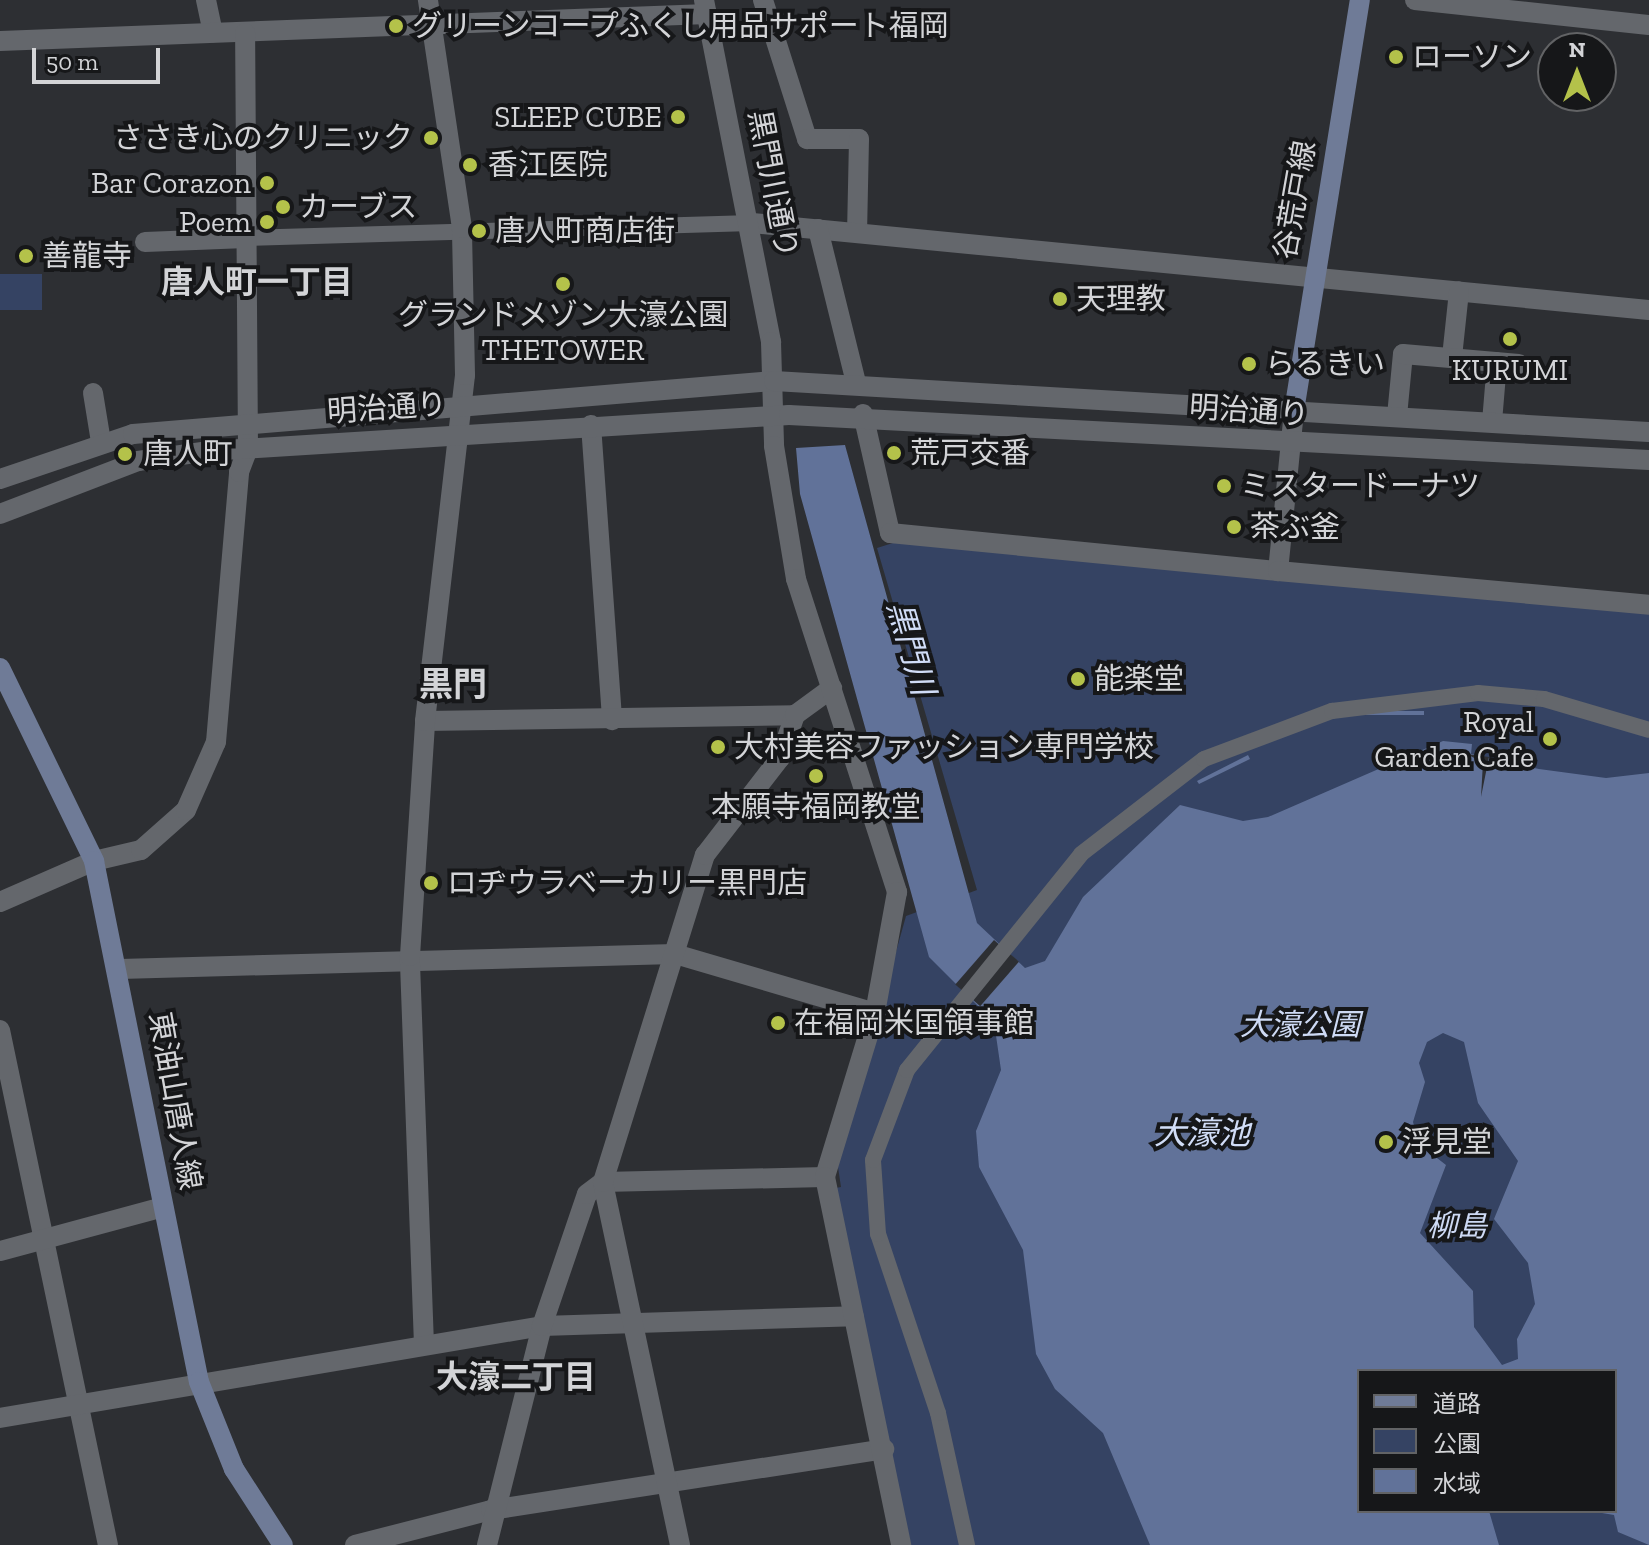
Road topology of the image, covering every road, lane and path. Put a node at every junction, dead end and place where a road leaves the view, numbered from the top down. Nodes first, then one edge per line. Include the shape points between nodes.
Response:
1 (206, 0) edge
2 (428, 0) edge
3 (763, 0) edge
4 (1360, 0) edge
5 (1415, 0) edge
6 (706, 7) edge
7 (1649, 25) edge
8 (435, 28) junction
9 (213, 32) junction
10 (245, 33) junction
11 (0, 41) edge
12 (752, 223) junction
13 (462, 228) junction
14 (818, 229) junction
15 (857, 232) junction
16 (246, 238) junction
17 (145, 242) dead end
18 (1312, 276) junction
19 (1459, 291) junction
20 (1649, 310) edge
21 (1452, 357) junction
22 (1497, 362) junction
23 (1519, 364) dead end
24 (781, 381) junction
25 (851, 383) junction
26 (93, 393) dead end
27 (464, 407) junction
28 (1294, 411) junction
29 (855, 414) junction
30 (782, 415) junction
31 (1397, 416) junction
32 (1492, 422) junction
33 (246, 423) junction
34 (591, 425) junction
35 (461, 432) junction
36 (1649, 432) edge
37 (101, 442) junction
38 (1290, 444) junction
39 (248, 449) junction
40 (1649, 460) edge
41 (0, 479) edge
42 (0, 514) edge
43 (1278, 571) junction
44 (1649, 605) edge
45 (0, 668) edge
46 (832, 688) junction
47 (795, 715) junction
48 (612, 720) junction
49 (425, 721) junction
50 (1649, 730) edge
51 (94, 861) junction
52 (0, 902) edge
53 (675, 954) junction
54 (410, 956) junction
55 (120, 969) junction
56 (875, 1013) junction
57 (0, 1030) edge
58 (825, 1177) junction
59 (603, 1182) junction
60 (163, 1207) junction
61 (45, 1241) junction
62 (0, 1251) edge
63 (854, 1316) junction
64 (632, 1324) junction
65 (542, 1326) junction
66 (424, 1345) junction
67 (199, 1382) junction
68 (83, 1405) junction
69 (0, 1418) edge
70 (884, 1449) junction
71 (667, 1483) junction
72 (491, 1510) junction
73 (108, 1545) edge
74 (283, 1545) edge
75 (355, 1545) edge
76 (487, 1545) edge
77 (680, 1545) edge
78 (901, 1545) edge
79 (967, 1545) edge

1 - 9 street
2 - 8 street
3 - 15 street via 807,139 859,139
4 - 18 main road, 谷荒戸線
5 - 7 street
6 - 8 street
6 - 12 street, 黒門川通り
8 - 10 street
8 - 13 street
9 - 10 street
9 - 11 street
10 - 16 street
12 - 13 street
12 - 14 street
12 - 24 street, 黒門川通り
13 - 16 street
13 - 27 street
14 - 15 street
14 - 25 street
15 - 18 street
16 - 17 street
16 - 33 street
18 - 19 street
18 - 28 main road, 谷荒戸線
19 - 20 street
19 - 21 street
21 - 22 street
21 - 31 street via 1403,354
22 - 23 street
22 - 32 street
24 - 25 street, 明治通り
24 - 27 street, 明治通り
24 - 30 street, 黒門川通り
25 - 28 street, 明治通り
26 - 37 street
27 - 33 street, 明治通り
27 - 35 street
28 - 31 street, 明治通り
28 - 38 street
29 - 30 street, 明治通り
29 - 38 street, 明治通り
29 - 43 street via 890,533
30 - 34 street, 明治通り
30 - 46 street, 黒門川通り via 796,579
31 - 32 street, 明治通り
32 - 36 street, 明治通り
33 - 37 street, 明治通り
33 - 39 street
34 - 35 street, 明治通り
34 - 48 street
35 - 39 street, 明治通り
35 - 49 street
37 - 41 street, 明治通り
38 - 40 street, 明治通り
38 - 43 street
39 - 42 street, 明治通り via 138,461
39 - 51 street via 239,472 227,673 204,780 186,810 141,850
43 - 44 street
45 - 51 main road, 東油山唐人線
46 - 47 street
46 - 56 street, 黒門川通り via 897,892
47 - 48 street
47 - 53 street via 780,758 705,855
48 - 49 street
49 - 54 street
50 - 79 street via 1544,699 1478,693 1373,702 1260,734 1159,789 1081,854 893,1093 870,1185 878,1234 938,1413
51 - 52 street
51 - 55 main road, 東油山唐人線
53 - 54 street
53 - 56 street
53 - 59 street
54 - 55 street
54 - 66 street
55 - 60 main road, 東油山唐人線
56 - 58 street, 黒門川通り
57 - 61 street
58 - 59 street
58 - 63 street
59 - 64 street
59 - 65 street via 587,1194
60 - 61 street
60 - 67 main road, 東油山唐人線
61 - 62 street
61 - 68 street
63 - 64 street
63 - 70 street
64 - 65 street
64 - 71 street
65 - 66 street
65 - 72 street
66 - 67 street
67 - 68 street
67 - 74 main road, 東油山唐人線 via 234,1469
68 - 69 street
68 - 73 street
70 - 71 street
70 - 78 street
71 - 72 street
71 - 77 street
72 - 75 street
72 - 76 street

